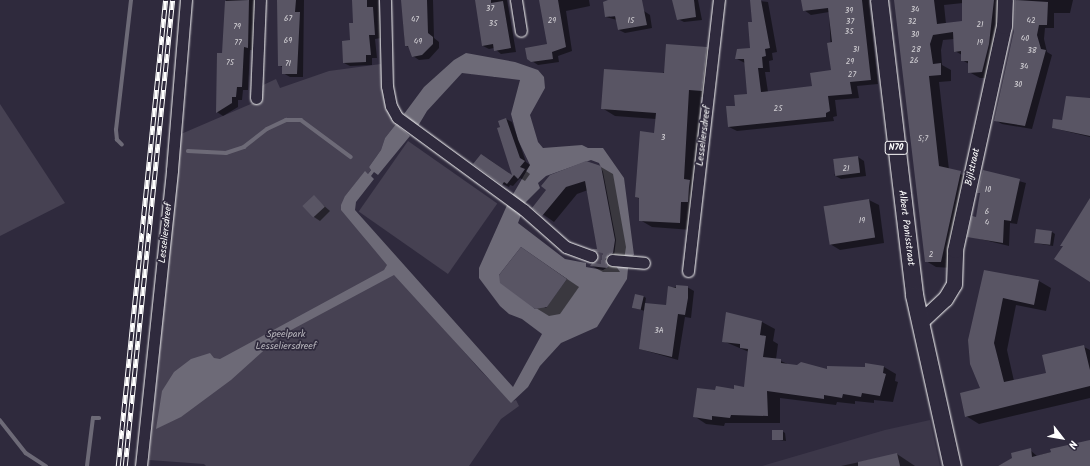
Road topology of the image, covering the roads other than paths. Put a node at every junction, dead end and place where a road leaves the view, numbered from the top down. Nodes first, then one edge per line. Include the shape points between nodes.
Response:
1 (186, 0) edge
2 (260, 0) edge
3 (385, 0) edge
4 (516, 0) edge
5 (719, 0) edge
6 (879, 0) edge
7 (1005, 0) edge
8 (521, 31) dead end
9 (256, 98) dead end
10 (591, 256) tunnel mouth
11 (612, 260) tunnel mouth
12 (644, 263) dead end
13 (688, 271) dead end
14 (920, 322) junction
15 (950, 460) edge
16 (142, 466) edge

1 - 16 street, Lesseliersdreef via 172,170
2 - 9 street
3 - 10 street via 384,55 391,106 397,117 524,210 566,247
4 - 8 street
5 - 13 street, Lesseliersdreef
6 - 14 main road, Albert Panisstraat / N70 via 902,201
7 - 14 street, Bijlstraat via 1004,26 955,250 954,284 945,299
11 - 12 street
14 - 15 main road, Albert Panisstraat / N70

